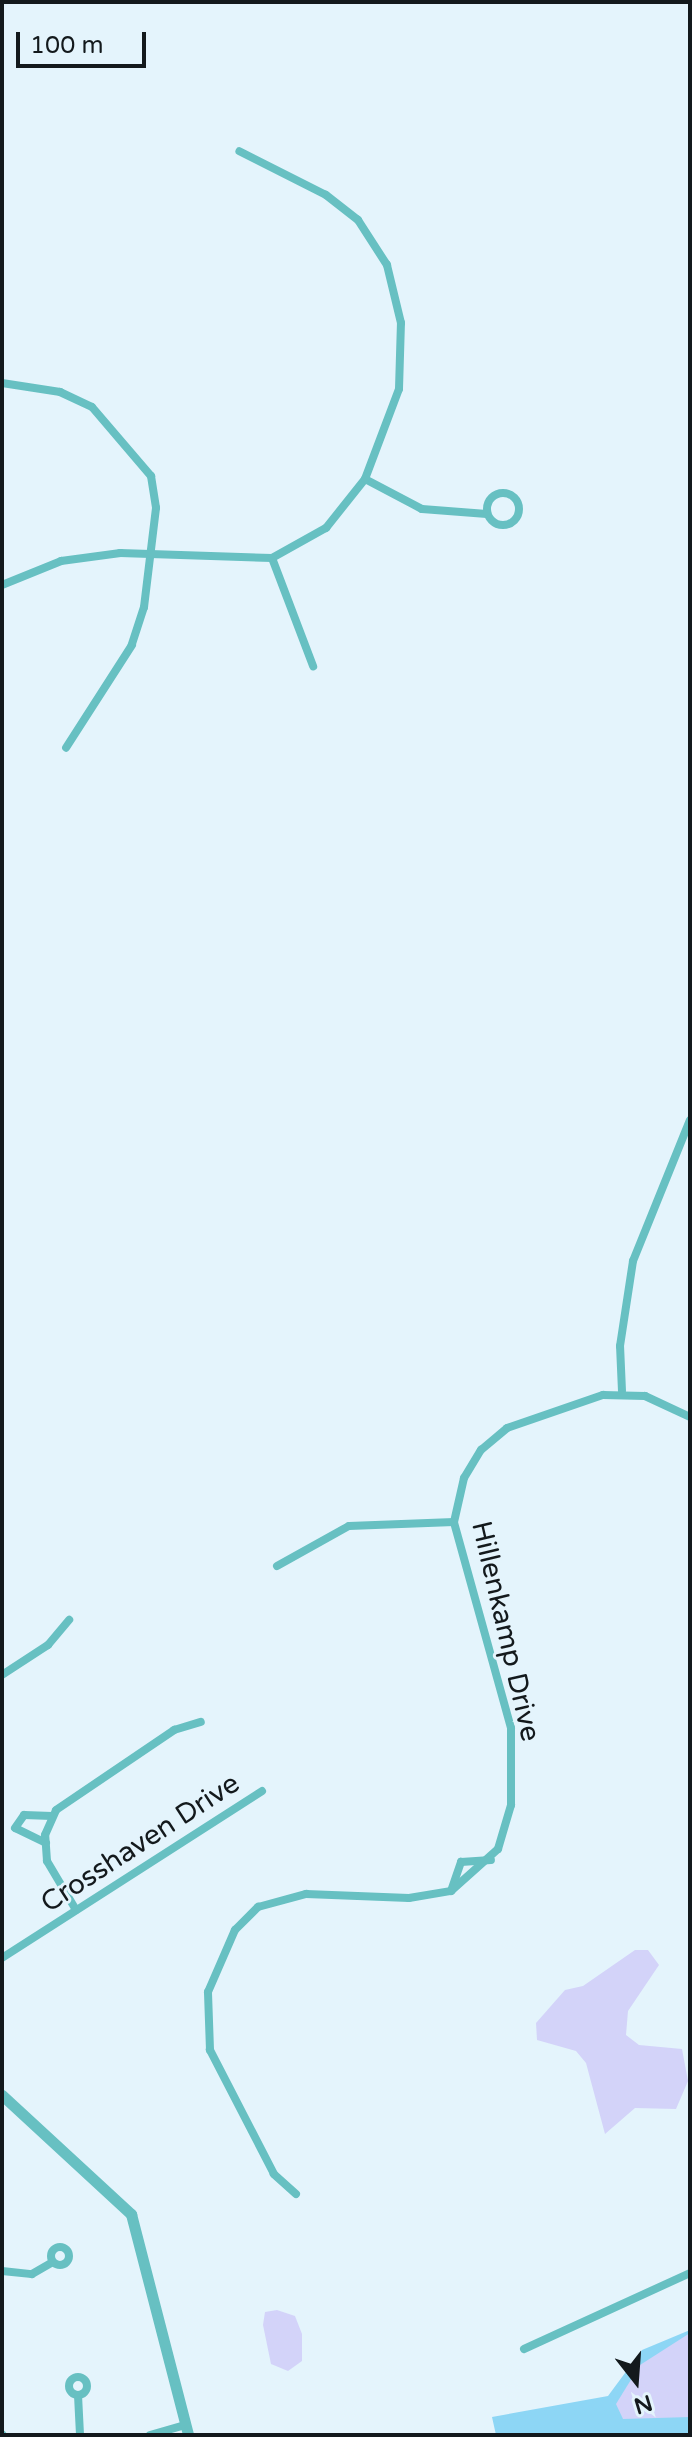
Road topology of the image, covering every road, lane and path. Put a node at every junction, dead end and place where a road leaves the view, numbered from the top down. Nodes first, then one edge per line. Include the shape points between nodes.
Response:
1 (239, 151) dead end
2 (2, 383) edge
3 (365, 479) junction
4 (487, 514) junction
5 (153, 556) junction
6 (272, 558) junction
7 (2, 585) edge
8 (313, 666) dead end
9 (66, 748) dead end
10 (690, 1120) edge
11 (622, 1391) junction
12 (690, 1417) edge
13 (454, 1522) junction
14 (277, 1566) dead end
15 (69, 1620) dead end
16 (2, 1675) edge
17 (201, 1722) dead end
18 (262, 1791) dead end
19 (52, 1816) junction
20 (46, 1843) junction
21 (491, 1860) junction
22 (451, 1891) junction
23 (76, 1910) junction
24 (2, 1958) edge
25 (2, 2095) edge
26 (296, 2194) dead end
27 (53, 2262) dead end
28 (2, 2271) edge
29 (690, 2273) edge
30 (524, 2349) dead end
31 (78, 2395) dead end
32 (187, 2430) edge
33 (80, 2435) edge
34 (150, 2435) edge

1 - 3 street via 326,195 358,220 387,265 401,323 399,389
2 - 5 street via 60,392 92,407 137,451 151,476
3 - 4 street via 422,509
3 - 6 street via 326,528
4 - 4 street via 509,524 519,506 497,494
5 - 6 street
5 - 7 street via 61,561
5 - 9 street via 132,645
6 - 8 street
10 - 11 street via 633,1261 620,1346
11 - 12 street
11 - 13 street, Hillenkamp Drive via 530,1416 493,1437 464,1478
13 - 14 street via 349,1526
13 - 21 street, Hillenkamp Drive via 511,1728 511,1805
15 - 16 street via 48,1645
17 - 19 street via 174,1730 72,1794
18 - 23 street, Crosshaven Drive
19 - 20 street
19 - 20 street via 24,1815 15,1828
20 - 23 street via 47,1861
21 - 22 street
21 - 22 street via 461,1862
22 - 26 street via 280,1898 235,1930 220,1958 208,1992 210,2050 274,2174
23 - 24 street, Crosshaven Drive
25 - 32 street via 131,2214
27 - 28 street via 32,2274
29 - 30 street
31 - 33 street
32 - 34 street

